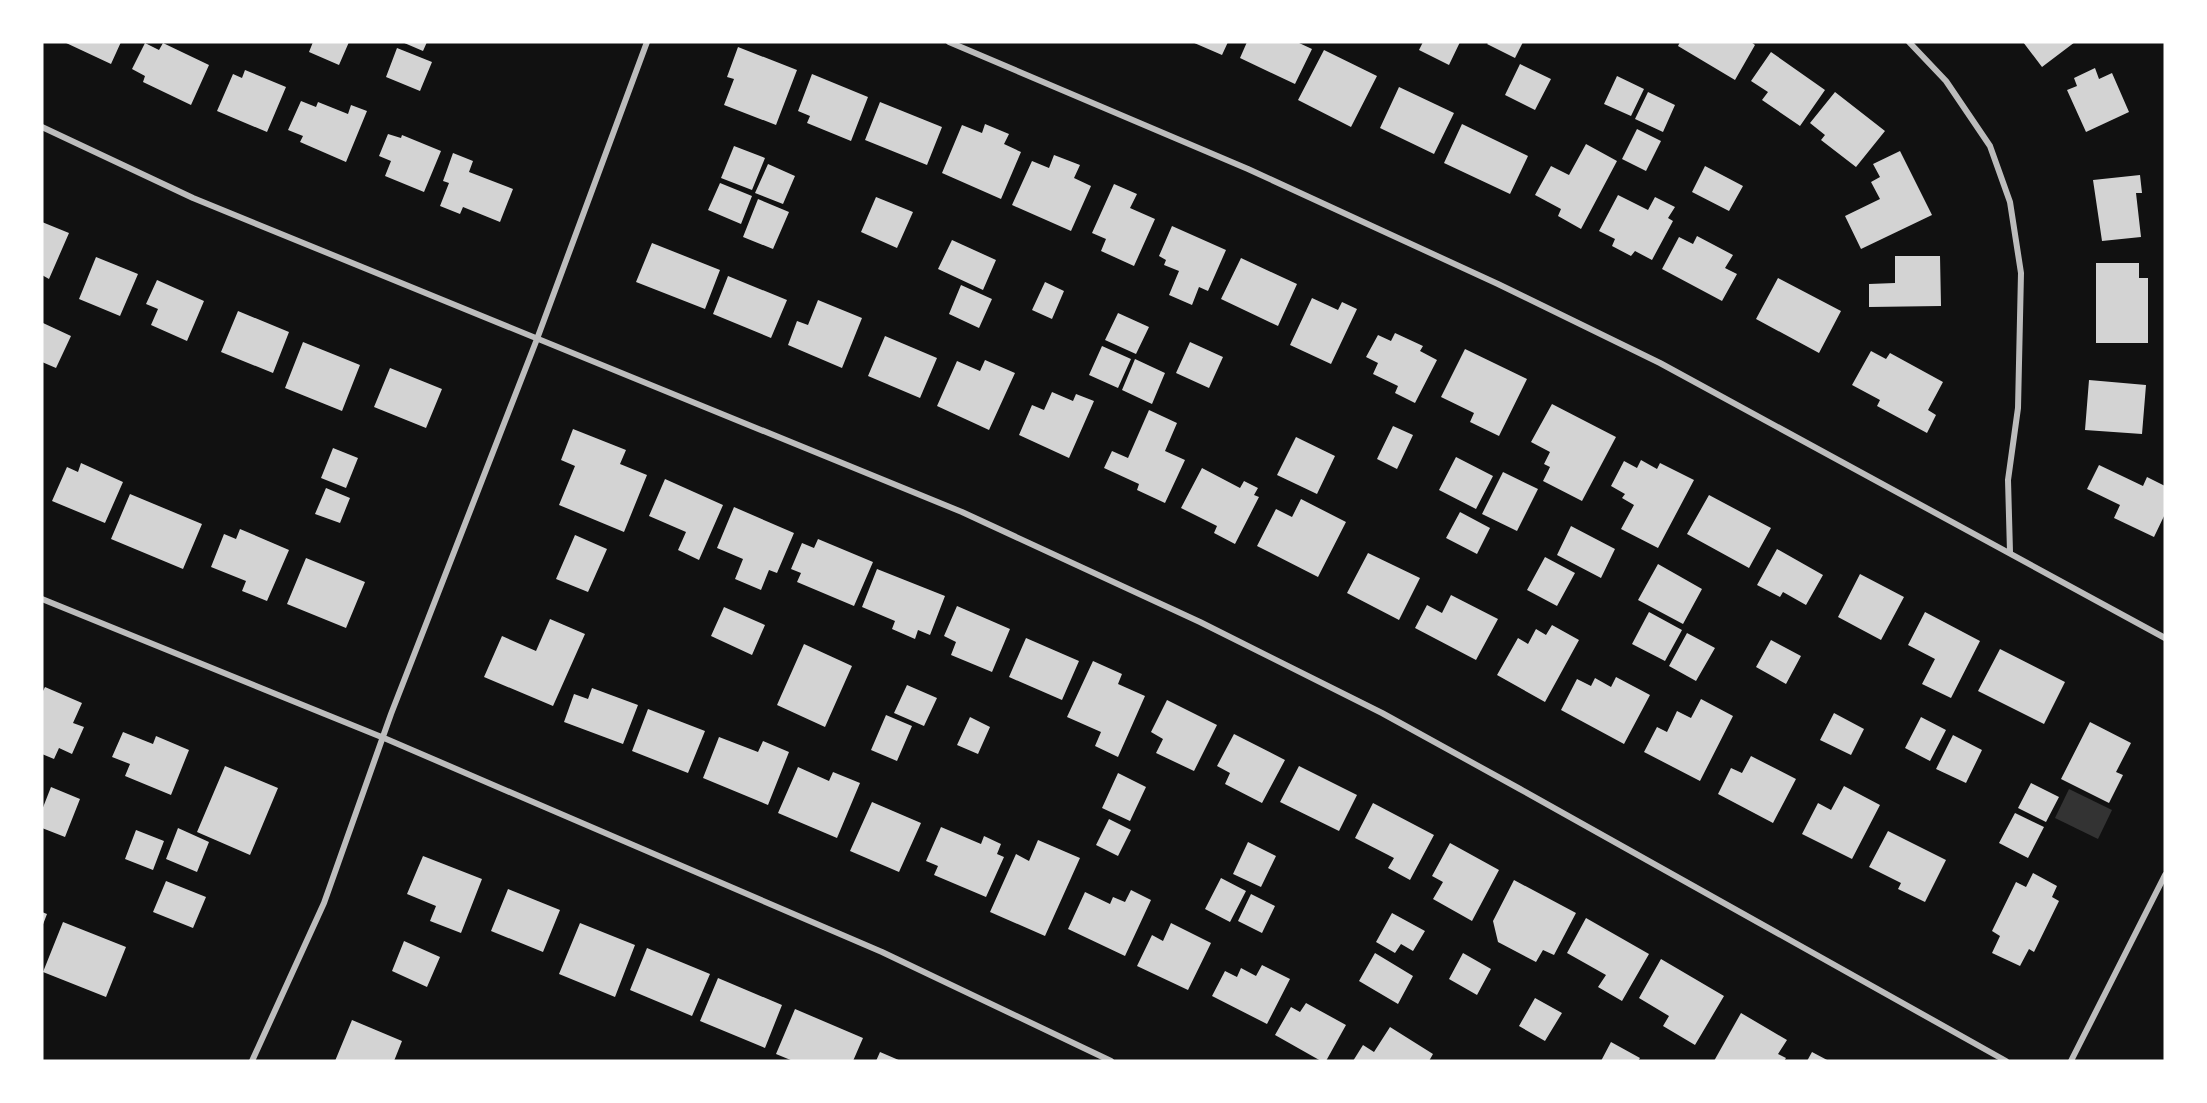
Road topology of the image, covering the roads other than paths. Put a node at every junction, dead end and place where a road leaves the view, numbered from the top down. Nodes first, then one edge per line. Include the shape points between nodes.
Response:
1 (647, 42) edge
2 (948, 42) edge
3 (1909, 42) edge
4 (42, 127) edge
5 (537, 339) junction
6 (2010, 552) junction
7 (42, 599) edge
8 (2165, 638) edge
9 (384, 738) junction
10 (2165, 875) edge
11 (252, 1061) edge
12 (1111, 1061) edge
13 (2006, 1061) edge
14 (2071, 1061) edge

1 - 5 street
2 - 6 street via 1248,169 1498,284 1660,363
3 - 6 street via 1946,81 1990,146 2010,202 2021,273 2018,408 2008,480
4 - 5 street via 193,198
5 - 9 street
5 - 13 street via 962,512 1200,622 1382,713
6 - 8 street
7 - 9 street
9 - 11 street via 324,903
9 - 12 street via 882,952
10 - 14 street

